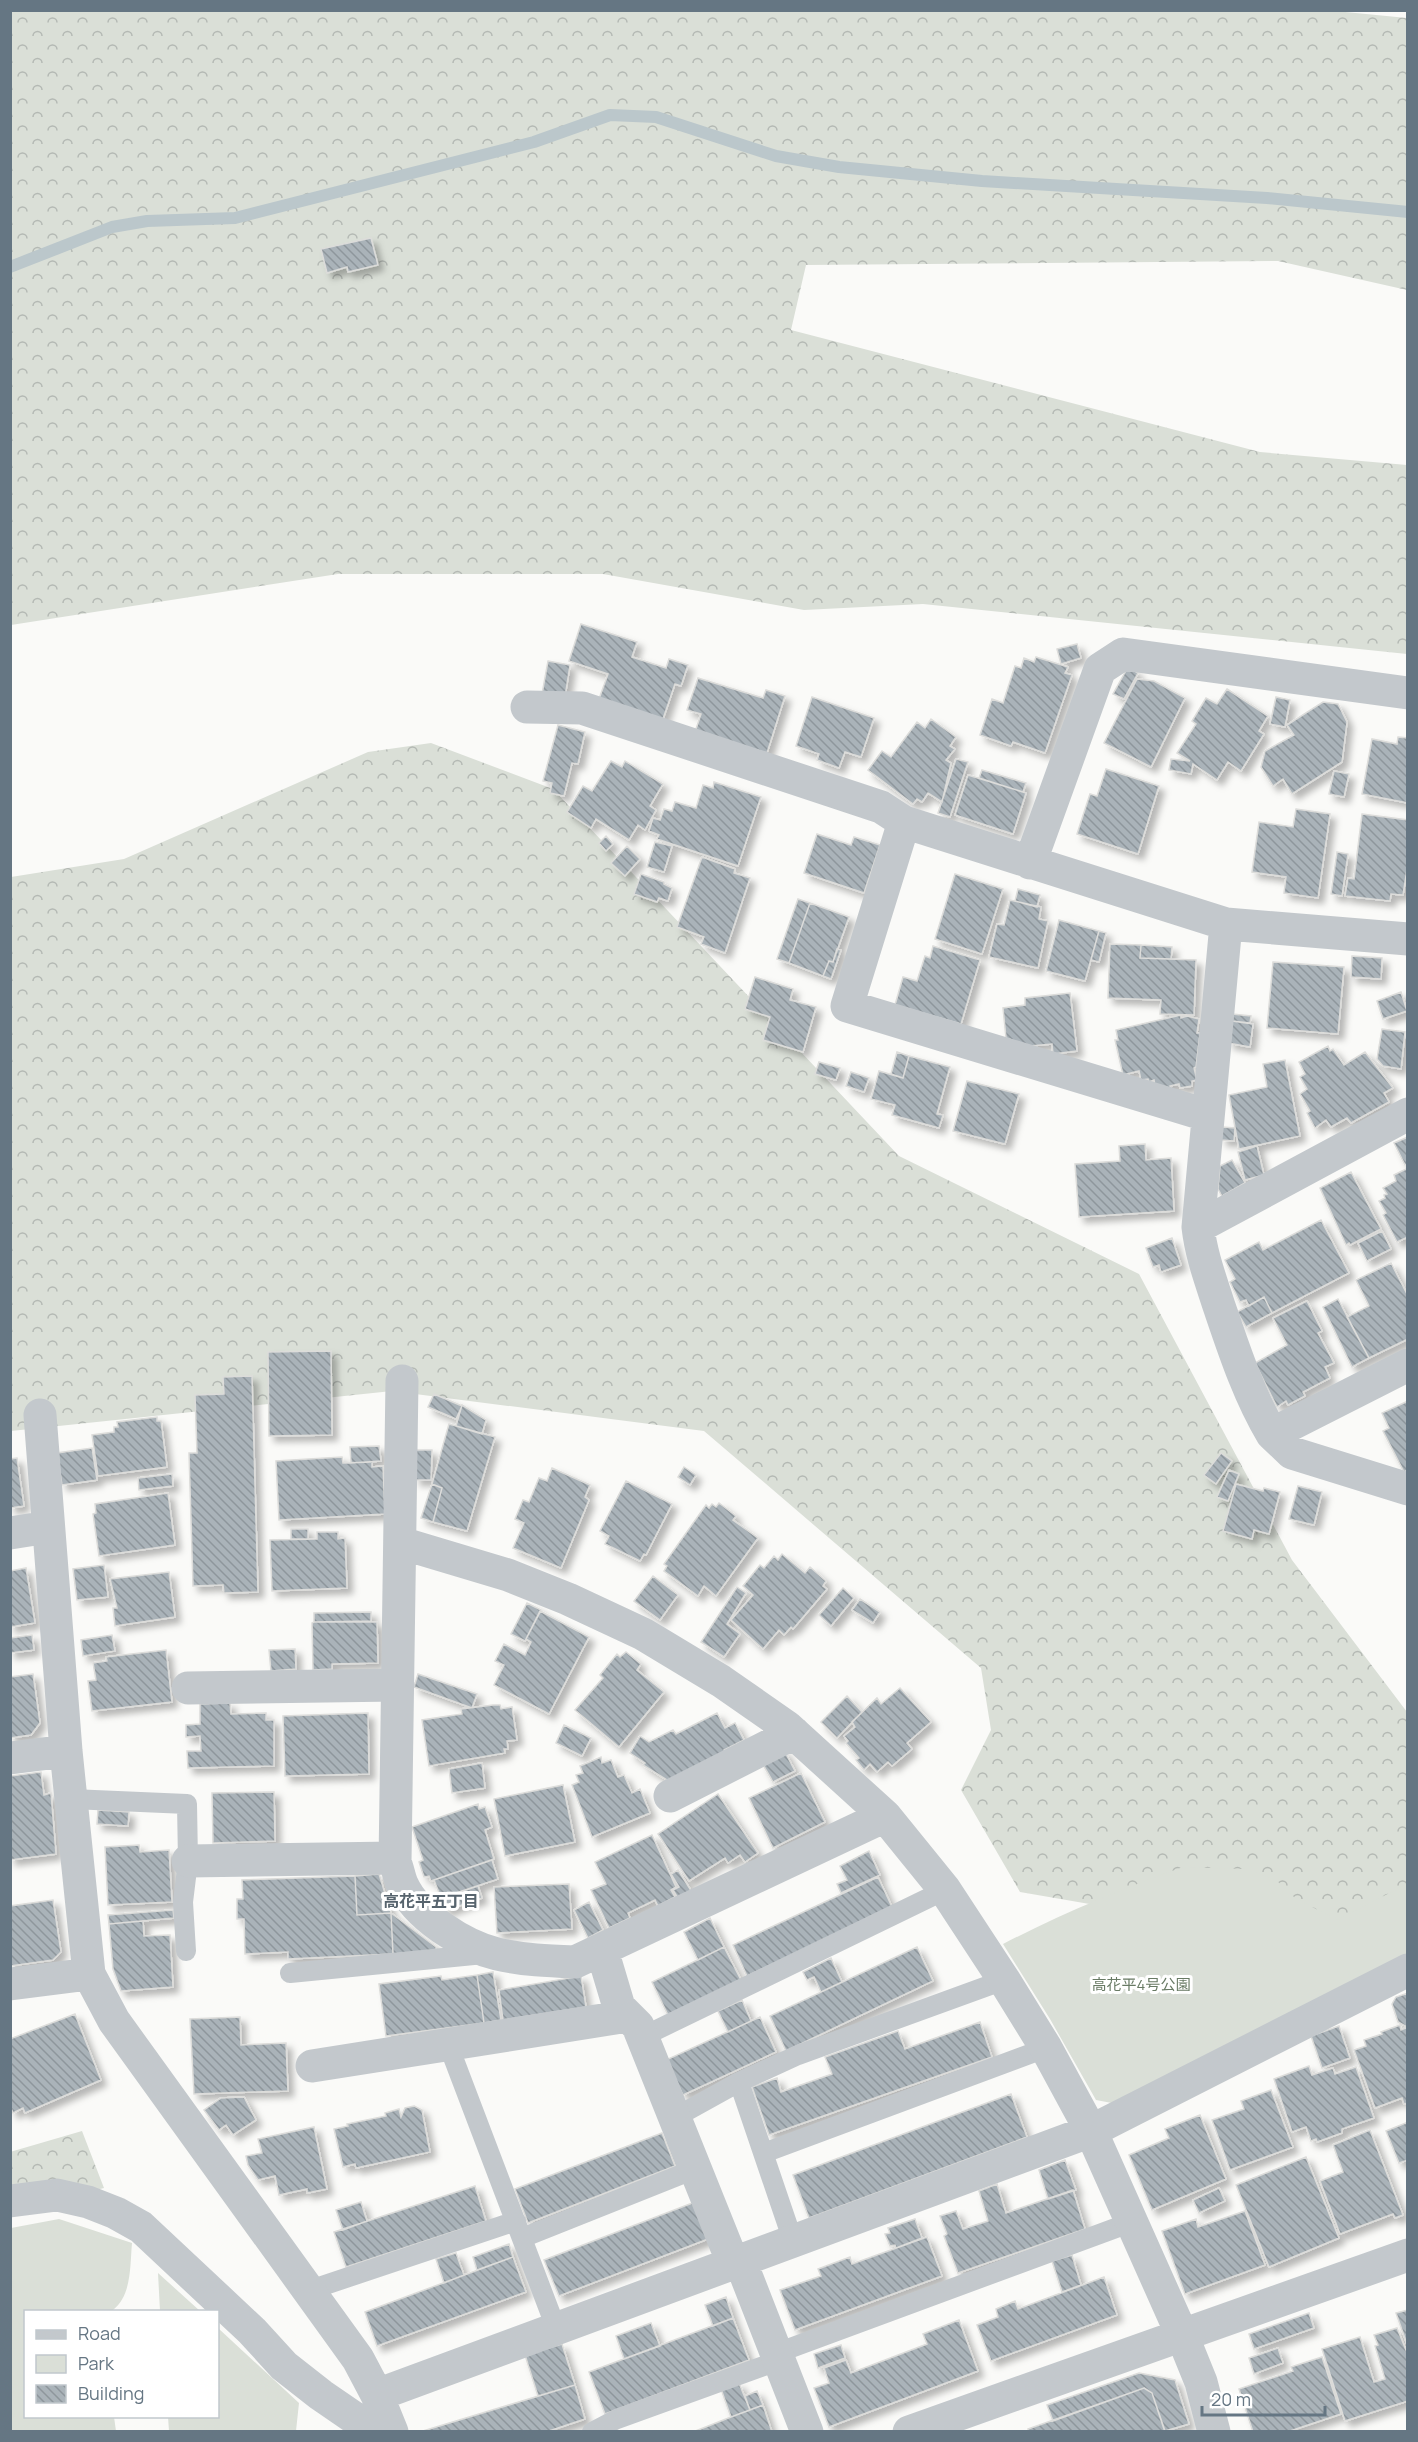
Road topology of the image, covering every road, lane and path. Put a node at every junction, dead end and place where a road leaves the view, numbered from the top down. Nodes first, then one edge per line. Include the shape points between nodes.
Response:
1 (1407, 693) edge
2 (527, 707) dead end
3 (904, 822) junction
4 (1030, 863) junction
5 (1226, 924) junction
6 (1407, 939) edge
7 (1206, 1114) junction
8 (1407, 1114) edge
9 (1198, 1227) junction
10 (1407, 1365) edge
11 (402, 1381) dead end
12 (40, 1415) dead end
13 (1272, 1434) junction
14 (1407, 1490) edge
15 (48, 1527) junction
16 (10, 1533) edge
17 (401, 1543) junction
18 (398, 1685) junction
19 (188, 1688) dead end
20 (794, 1733) junction
21 (66, 1751) junction
22 (10, 1758) edge
23 (670, 1797) dead end
24 (71, 1799) junction
25 (885, 1816) junction
26 (395, 1858) junction
27 (188, 1861) junction
28 (945, 1890) junction
29 (602, 1950) junction
30 (186, 1951) dead end
31 (495, 1953) junction
32 (1407, 1970) edge
33 (290, 1973) dead end
34 (89, 1974) junction
35 (1004, 1980) junction
36 (10, 1984) edge
37 (635, 2027) junction
38 (448, 2044) junction
39 (1046, 2048) junction
40 (312, 2066) dead end
41 (739, 2082) junction
42 (674, 2118) junction
43 (1091, 2131) junction
44 (764, 2153) junction
45 (694, 2169) junction
46 (10, 2201) edge
47 (1132, 2222) junction
48 (519, 2230) junction
49 (793, 2241) junction
50 (1407, 2255) edge
51 (736, 2261) junction
52 (307, 2291) junction
53 (556, 2328) junction
54 (1182, 2335) junction
55 (778, 2357) junction
56 (377, 2395) junction
57 (375, 2432) edge
58 (392, 2432) edge
59 (592, 2432) edge
60 (807, 2432) edge
61 (909, 2432) edge
62 (1215, 2432) edge

1 - 4 street via 1124,654 1100,669
2 - 3 street via 582,708 881,807
3 - 4 street
3 - 7 street via 847,1006
4 - 5 street
5 - 6 street
5 - 7 street
7 - 9 street
8 - 9 street
9 - 13 street via 1200,1248 1231,1342
10 - 13 street
11 - 17 street
12 - 15 street
13 - 14 street via 1292,1453
15 - 16 street
15 - 21 street
17 - 18 street
17 - 20 street via 508,1575 643,1634 721,1681
18 - 19 street
18 - 26 street
20 - 23 street
20 - 25 street
21 - 22 street
21 - 24 street
24 - 27 lane via 187,1804
24 - 34 street
25 - 28 street
25 - 29 street
26 - 27 street
26 - 31 street via 403,1885 414,1903 466,1941
27 - 30 lane via 183,1902
28 - 35 street
28 - 37 lane
29 - 31 street via 575,1962
29 - 37 street via 619,2007
31 - 33 lane
32 - 43 street
34 - 36 street
34 - 52 street via 114,2021
35 - 39 street
35 - 41 lane via 798,2055
37 - 38 street
37 - 42 street
38 - 40 street
38 - 48 lane
39 - 43 street
39 - 44 lane
41 - 42 lane
41 - 44 lane
42 - 45 street
43 - 47 street
43 - 49 street
44 - 49 lane
45 - 48 lane
45 - 51 street
46 - 57 street via 57,2195 88,2202 141,2227 252,2331 284,2367
47 - 54 street
47 - 55 lane
48 - 52 lane
48 - 53 lane
49 - 51 street
50 - 54 street
51 - 53 street
51 - 55 street
52 - 56 street via 358,2359
53 - 56 street
54 - 61 street
54 - 62 street
55 - 59 lane via 616,2419
55 - 60 street
56 - 58 street

